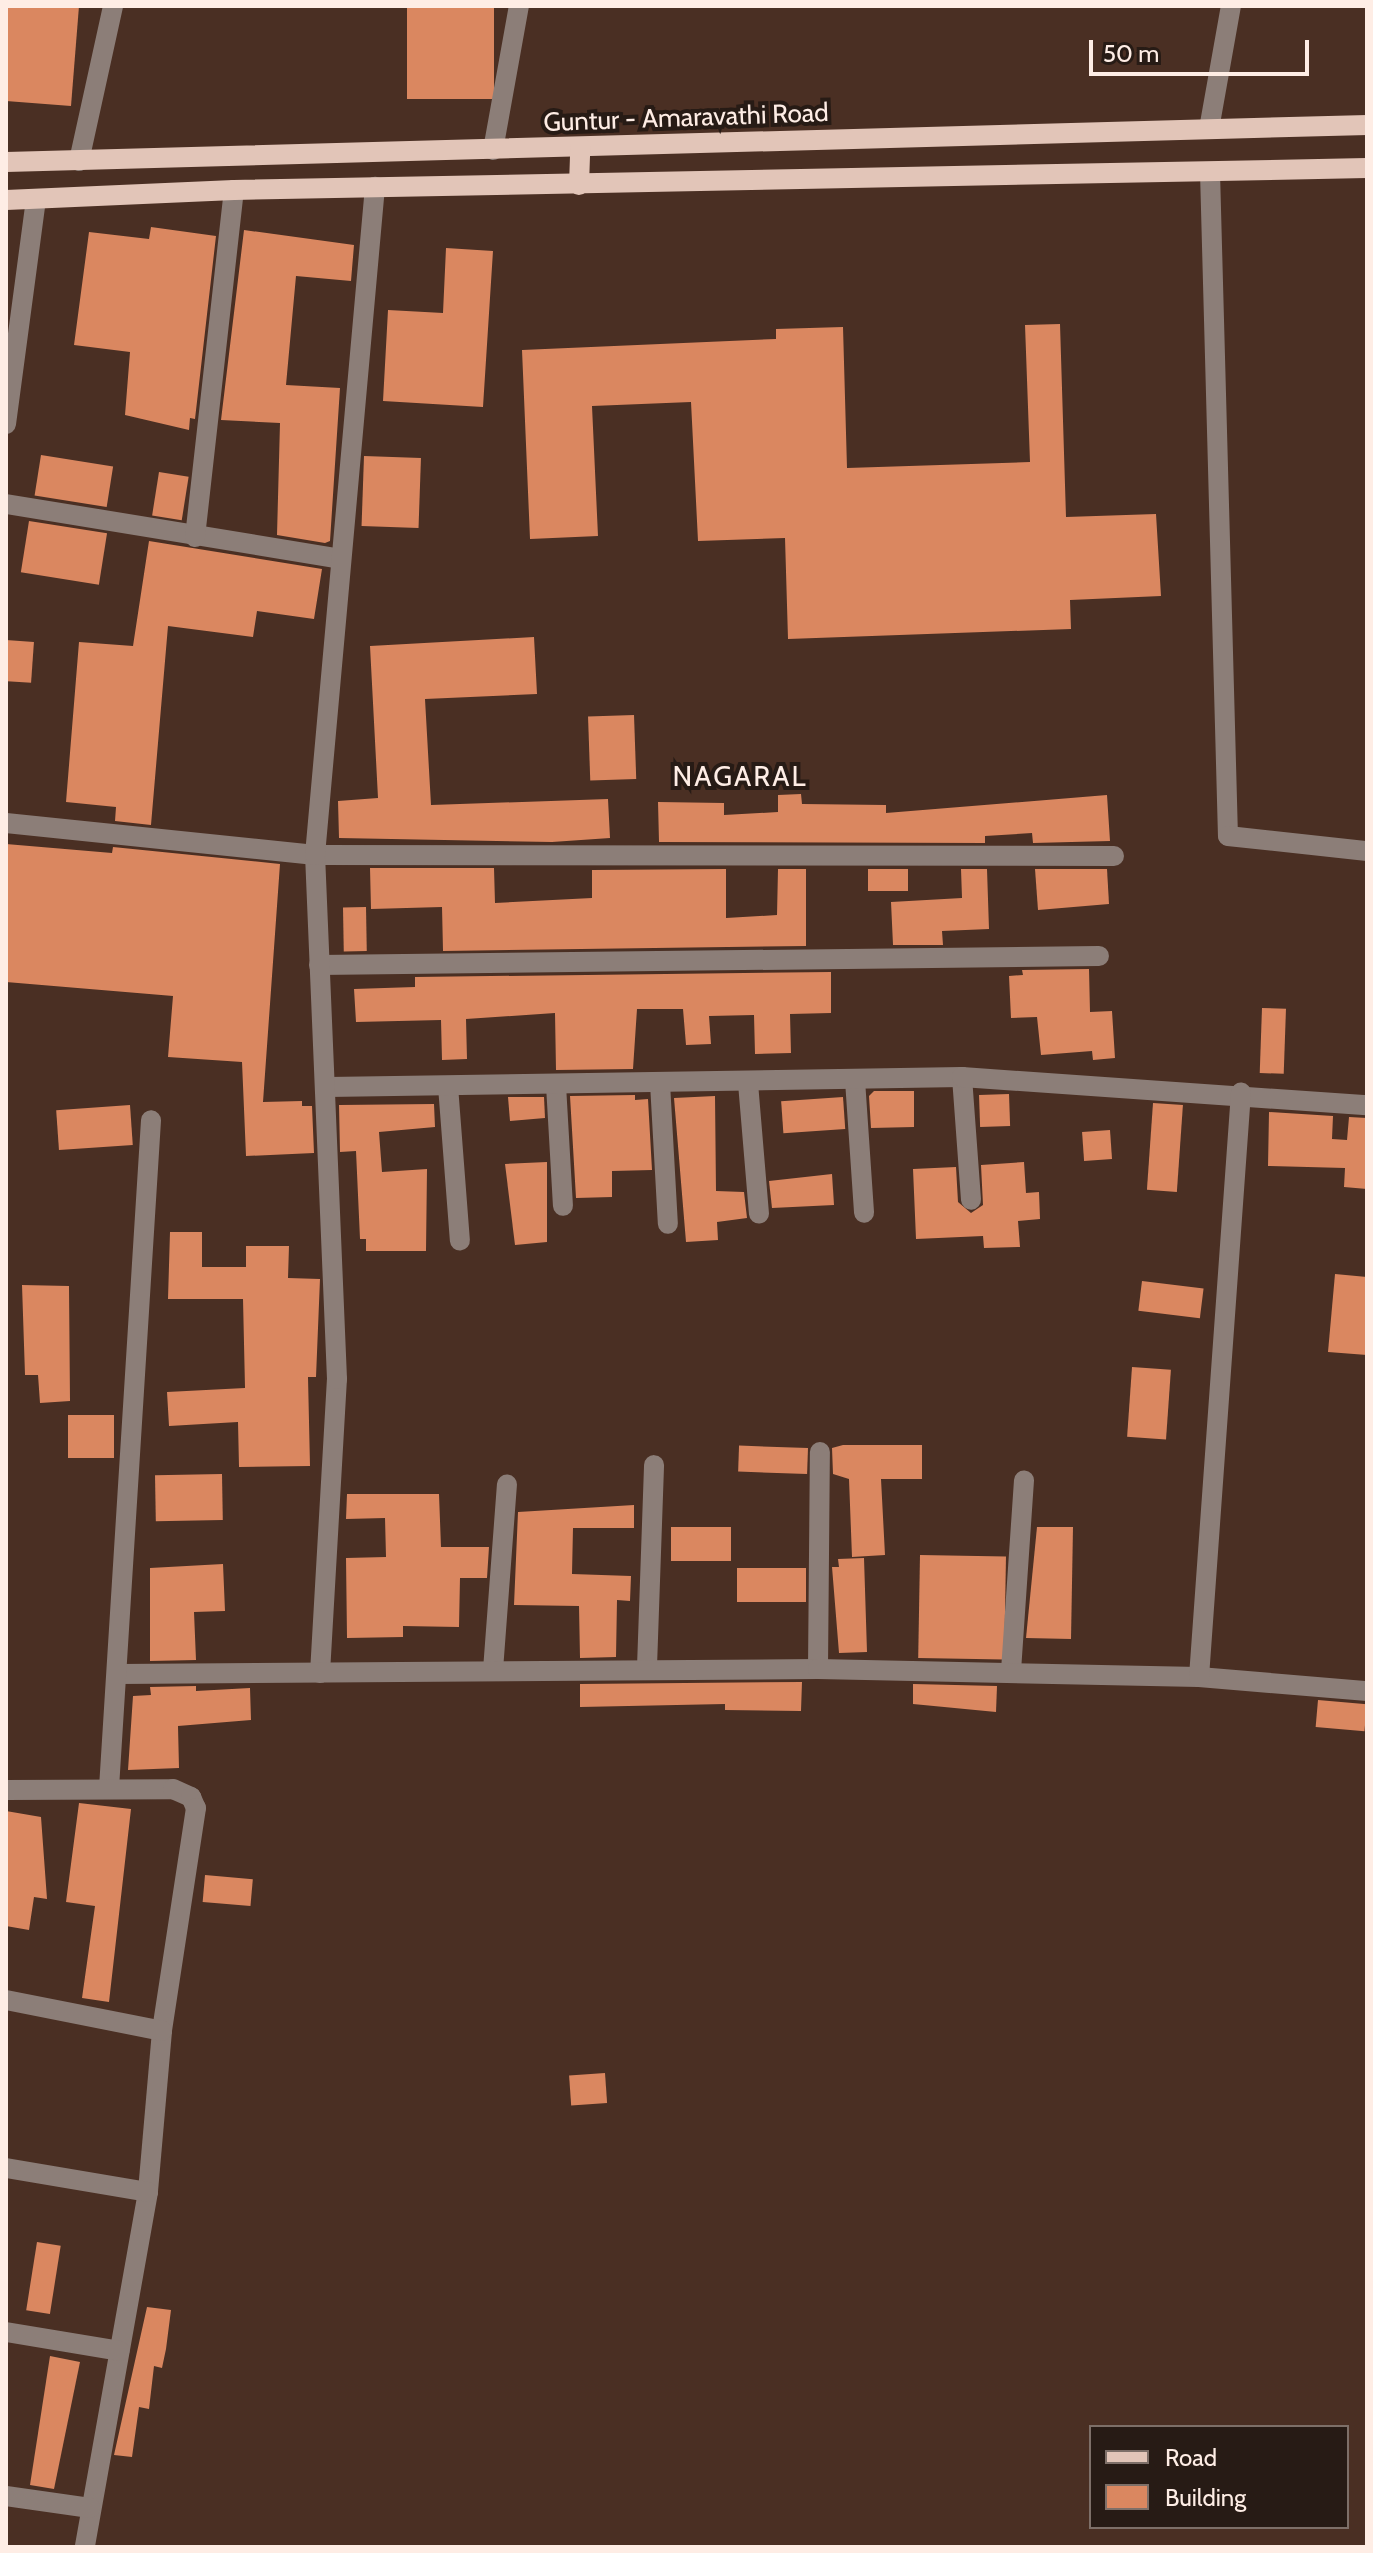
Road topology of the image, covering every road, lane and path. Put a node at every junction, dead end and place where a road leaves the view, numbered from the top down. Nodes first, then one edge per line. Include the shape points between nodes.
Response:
1 (113, 6) edge
2 (519, 6) edge
3 (1231, 6) edge
4 (1367, 125) edge
5 (1209, 129) junction
6 (580, 147) junction
7 (493, 150) junction
8 (79, 161) junction
9 (6, 162) edge
10 (1367, 168) edge
11 (1210, 172) junction
12 (579, 185) junction
13 (375, 187) junction
14 (234, 190) junction
15 (36, 199) junction
16 (6, 200) edge
17 (6, 424) edge
18 (6, 504) edge
19 (195, 537) junction
20 (341, 559) junction
21 (6, 823) edge
22 (1367, 851) edge
23 (315, 855) junction
24 (1114, 856) dead end
25 (1099, 956) dead end
26 (319, 965) junction
27 (962, 1077) junction
28 (855, 1080) junction
29 (660, 1083) junction
30 (748, 1083) junction
31 (556, 1085) junction
32 (448, 1086) junction
33 (328, 1087) junction
34 (1241, 1093) junction
35 (1367, 1105) edge
36 (151, 1120) dead end
37 (971, 1200) dead end
38 (563, 1206) dead end
39 (864, 1213) dead end
40 (759, 1214) dead end
41 (668, 1224) dead end
42 (460, 1241) dead end
43 (820, 1452) dead end
44 (654, 1465) dead end
45 (1024, 1480) dead end
46 (507, 1485) dead end
47 (647, 1667) junction
48 (818, 1669) junction
49 (493, 1670) junction
50 (1011, 1671) junction
51 (320, 1673) junction
52 (119, 1674) junction
53 (1199, 1677) junction
54 (1367, 1691) edge
55 (109, 1788) junction
56 (6, 1790) edge
57 (6, 2000) edge
58 (162, 2031) junction
59 (6, 2168) edge
60 (148, 2192) junction
61 (6, 2332) edge
62 (119, 2351) junction
63 (6, 2496) edge
64 (90, 2508) junction
65 (85, 2547) edge

1 - 8 street
2 - 7 street
3 - 5 street
4 - 5 main road, Guntur - Amaravathi Road
5 - 6 main road, Guntur - Amaravathi Road
6 - 7 main road, Guntur - Amaravathi Road
6 - 12 main road
7 - 8 main road, Guntur - Amaravathi Road
8 - 9 main road, Guntur - Amaravathi Road
10 - 11 main road
11 - 12 main road
11 - 22 street via 1228,836
12 - 13 main road
13 - 14 main road
13 - 20 street
14 - 15 main road
14 - 19 street
15 - 16 main road
15 - 17 street
18 - 19 street
19 - 20 street
20 - 23 street
21 - 23 street
23 - 24 street
23 - 26 street
25 - 26 street
26 - 33 street
27 - 28 street
27 - 34 street
27 - 37 street
28 - 30 street
28 - 39 street
29 - 30 street
29 - 31 street
29 - 41 street
30 - 40 street
31 - 32 street
31 - 38 street
32 - 33 street
32 - 42 street
33 - 51 street via 337,1379
34 - 35 street
34 - 53 street
36 - 52 street
43 - 48 street
44 - 47 street
45 - 50 street
46 - 49 street
47 - 48 street
47 - 49 street
48 - 50 street
49 - 51 street
50 - 53 street
51 - 52 street
52 - 55 street
53 - 54 street
55 - 56 street
55 - 58 street via 182,1792 191,1797 196,1819
57 - 58 street
58 - 60 street
59 - 60 street
60 - 62 street
61 - 62 street
62 - 64 street
63 - 64 street
64 - 65 street

